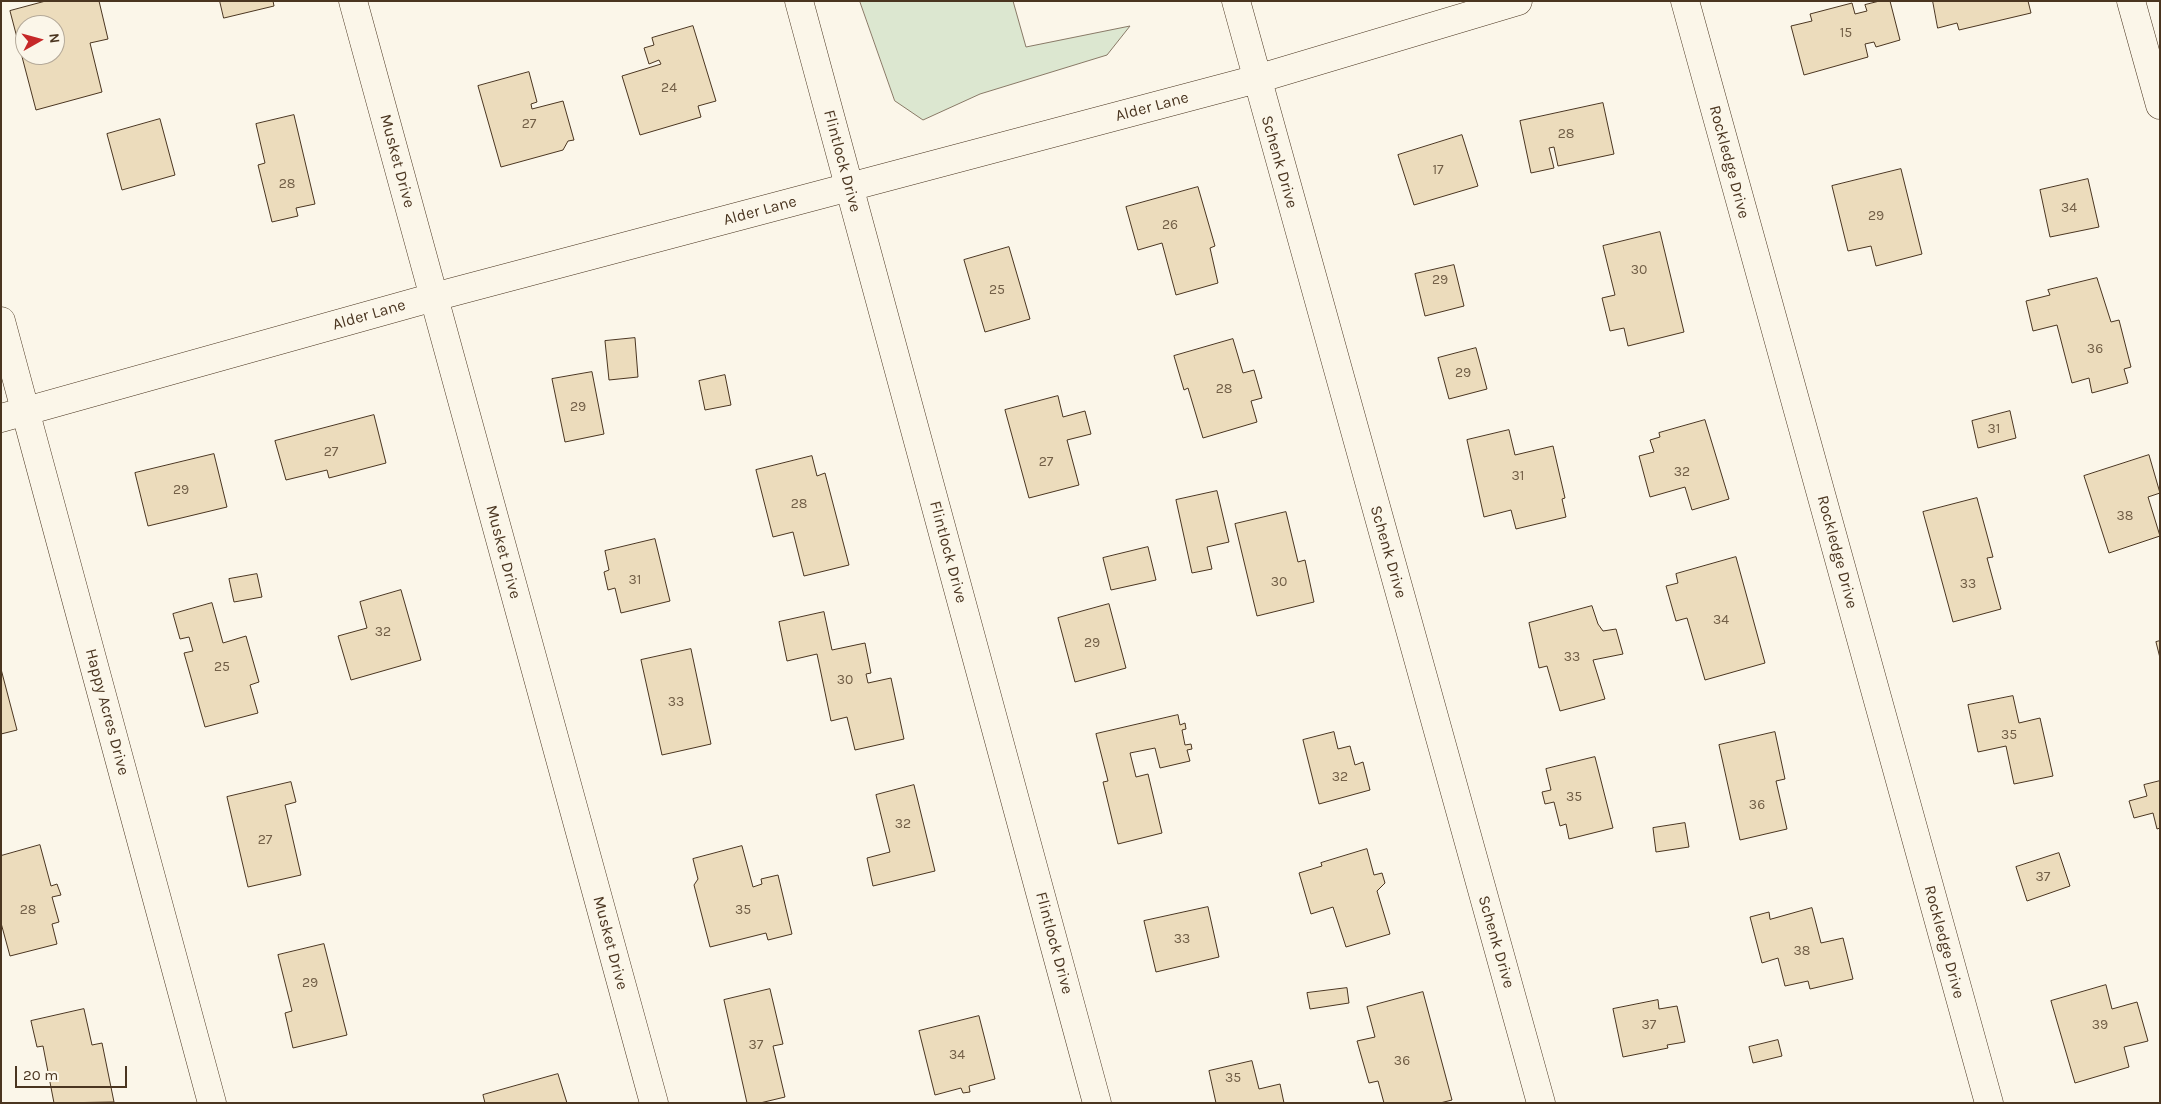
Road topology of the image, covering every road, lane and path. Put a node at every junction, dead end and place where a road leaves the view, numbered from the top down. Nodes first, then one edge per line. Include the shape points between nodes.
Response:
1 (353, 1) edge
2 (799, 1) edge
3 (1236, 1) edge
4 (1518, 1) edge
5 (1685, 1) edge
6 (2131, 1) edge
7 (1257, 79) junction
8 (2160, 105) edge
9 (849, 188) junction
10 (434, 297) junction
11 (1, 321) edge
12 (14, 415) edge
13 (212, 1103) edge
14 (654, 1103) edge
15 (1097, 1103) edge
16 (1541, 1103) edge
17 (1989, 1103) edge

1 - 10 street, Musket Drive
2 - 9 street, Flintlock Drive
3 - 7 street, Schenk Drive
4 - 7 street, Alder Lane
5 - 17 street, Rockledge Drive
6 - 8 street
7 - 9 street, Alder Lane
7 - 16 street, Schenk Drive
9 - 10 street, Alder Lane
9 - 15 street, Flintlock Drive
10 - 12 street, Alder Lane
10 - 14 street, Musket Drive
11 - 12 street, Happy Acres Drive
12 - 13 street, Happy Acres Drive

